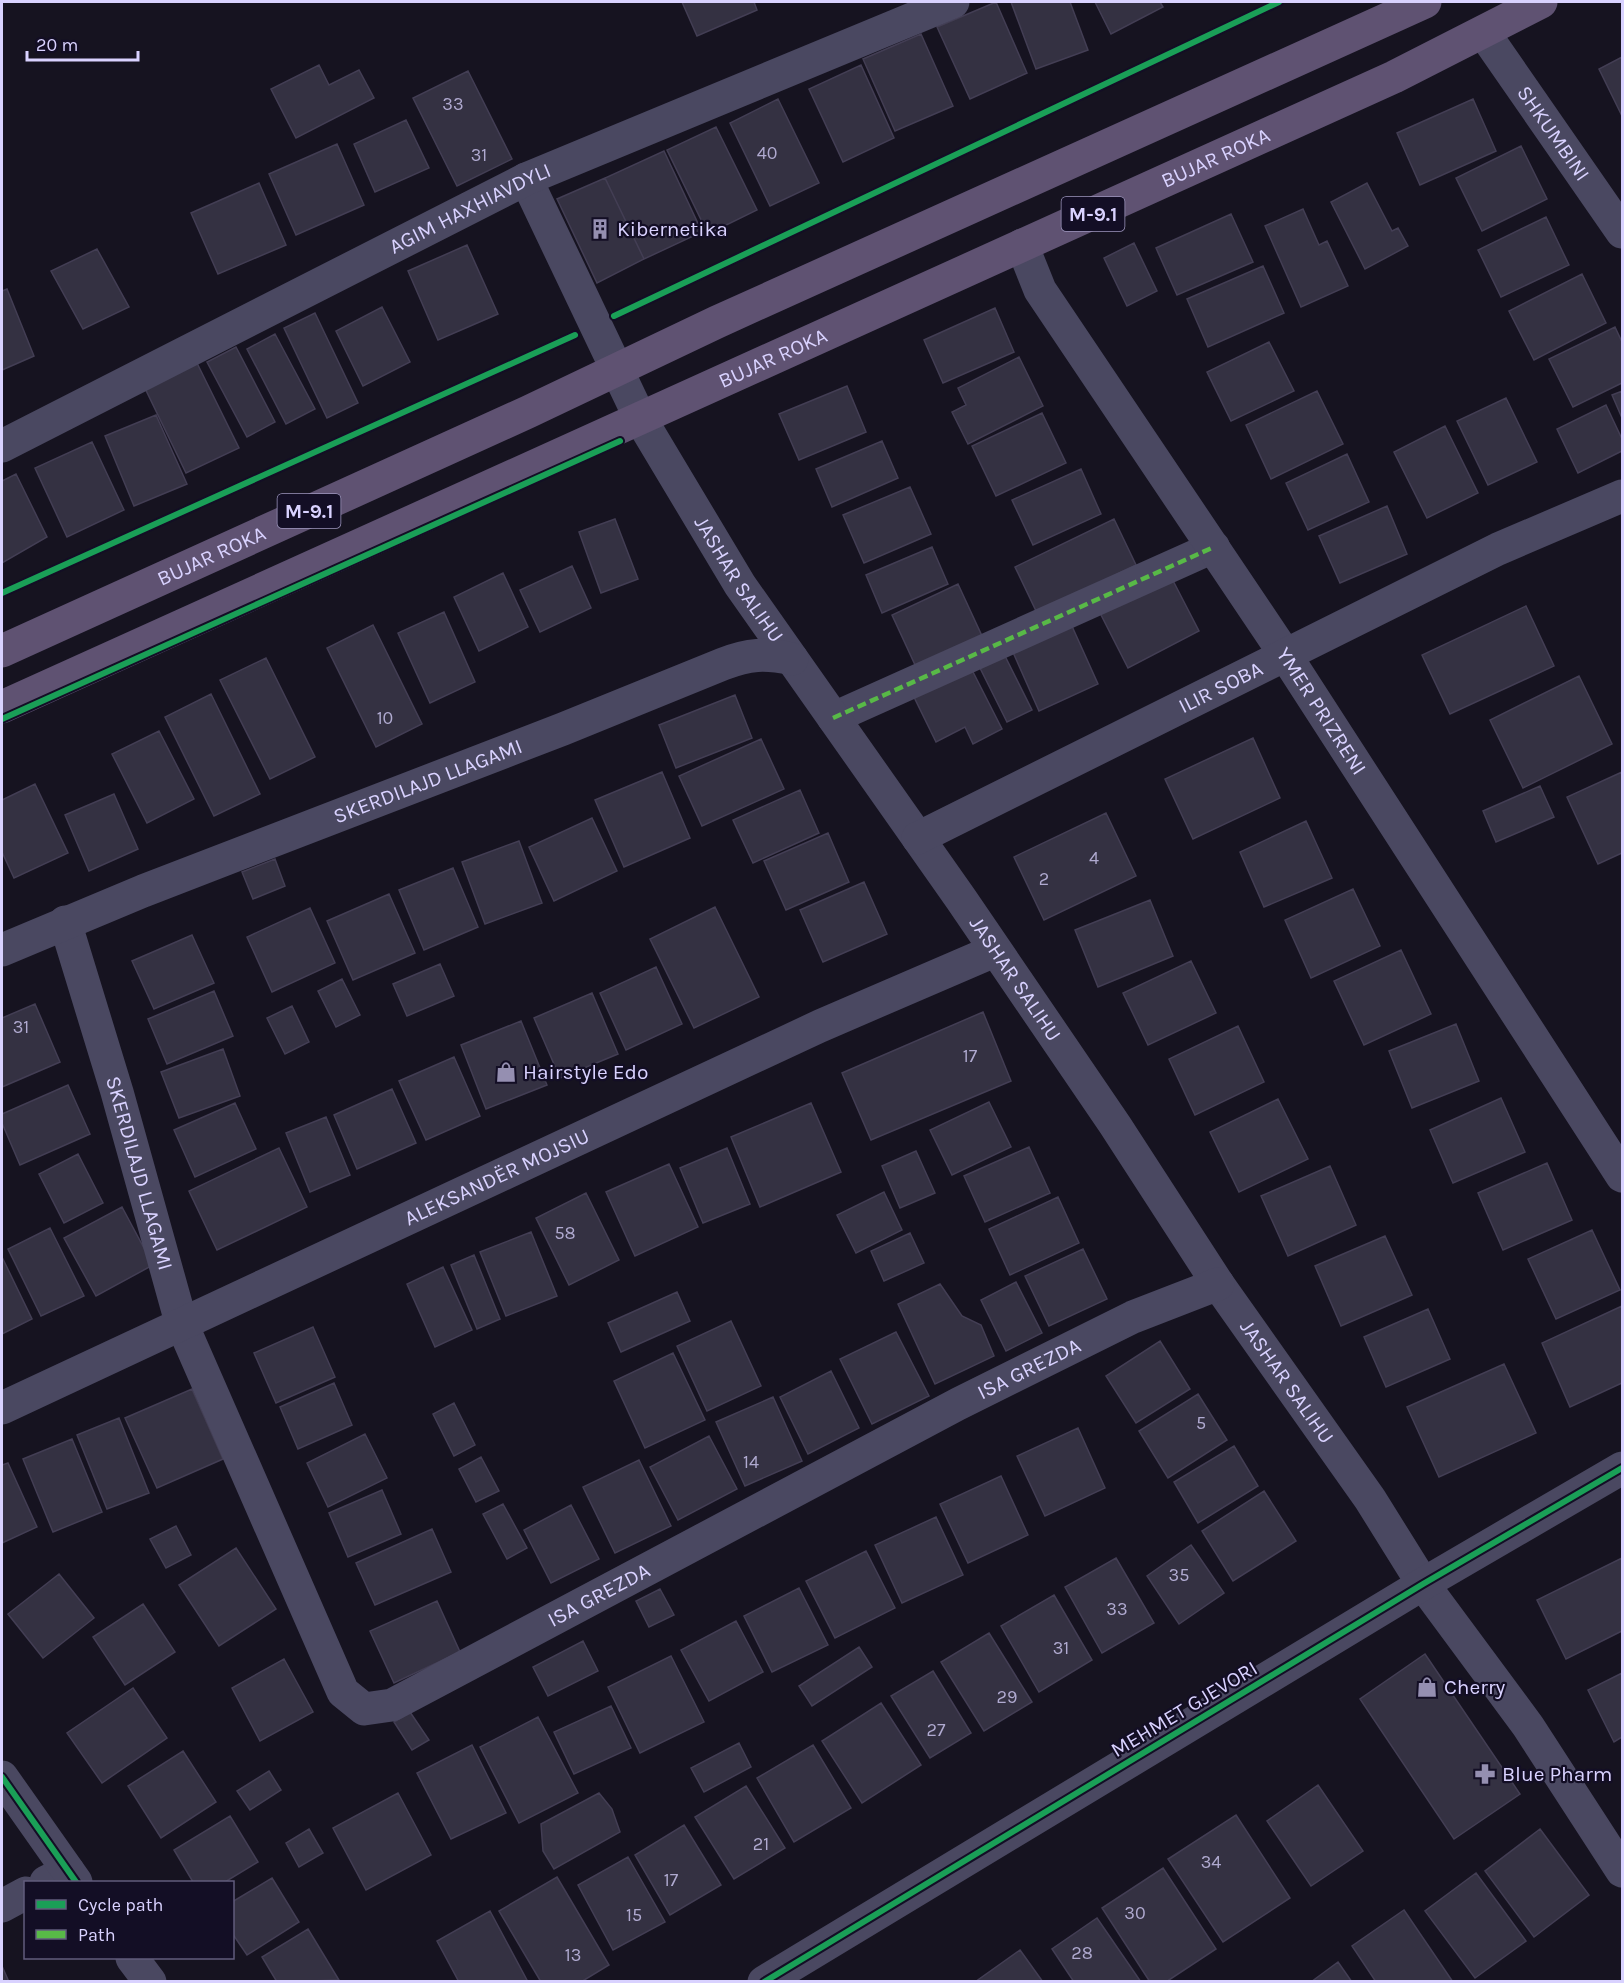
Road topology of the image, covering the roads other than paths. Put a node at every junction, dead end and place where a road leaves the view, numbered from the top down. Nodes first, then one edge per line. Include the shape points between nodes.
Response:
1 (953, 2) edge
2 (1425, 2) edge
3 (1541, 2) edge
4 (1484, 33) junction
5 (526, 179) junction
6 (1623, 232) edge
7 (1022, 245) junction
8 (616, 370) junction
9 (640, 418) junction
10 (2, 446) edge
11 (1623, 495) edge
12 (1214, 547) junction
13 (2, 651) edge
14 (1286, 656) junction
15 (792, 658) junction
16 (2, 707) edge
17 (833, 718) junction
18 (918, 838) junction
19 (65, 922) junction
20 (2, 950) edge
21 (994, 951) junction
22 (1623, 1176) edge
23 (1218, 1284) junction
24 (181, 1322) junction
25 (2, 1408) edge
26 (1623, 1468) edge
27 (1423, 1584) junction
28 (2, 1778) edge
29 (1623, 1871) edge
30 (64, 1879) edge
31 (24, 1894) edge
32 (2, 1906) edge
33 (133, 1959) edge
34 (150, 1982) edge
35 (764, 1982) edge

1 - 5 street, AGIM HAXHIAVDYLI
2 - 8 main road, BUJAR ROKA / M-9.1
3 - 4 main road, BUJAR ROKA / M-9.1
4 - 6 street, SHKUMBINI
4 - 7 main road, BUJAR ROKA / M-9.1
5 - 8 street
5 - 10 street, AGIM HAXHIAVDYLI
7 - 9 main road, BUJAR ROKA / M-9.1
7 - 12 street, YMER PRIZRENI via 1040,290
8 - 9 street, JASHAR SALIHU
8 - 13 main road, BUJAR ROKA / M-9.1
9 - 15 street, JASHAR SALIHU via 740,585
9 - 16 main road, BUJAR ROKA / M-9.1
11 - 14 street, ILIR SOBA via 1498,549
12 - 14 street, YMER PRIZRENI
12 - 17 street
14 - 18 street, ILIR SOBA
14 - 22 street, YMER PRIZRENI
15 - 17 street, JASHAR SALIHU
15 - 19 street, SKERDILAJD LLAGAMI via 747,655
17 - 18 street, JASHAR SALIHU
18 - 21 street, JASHAR SALIHU
19 - 20 street, SKERDILAJD LLAGAMI
19 - 24 street, SKERDILAJD LLAGAMI
21 - 23 street, JASHAR SALIHU via 1115,1125
21 - 24 street, ALEKSANDËR MOJSIU via 820,1026
23 - 24 street, ISA GREZDA via 1133,1317 958,1404 392,1704 363,1709 342,1692
23 - 27 street, JASHAR SALIHU via 1364,1490
24 - 25 street, ALEKSANDËR MOJSIU
26 - 27 street, MEHMET GJEVORI
27 - 29 street, JASHAR SALIHU via 1528,1726
27 - 35 street, MEHMET GJEVORI
28 - 30 street
31 - 32 street
33 - 34 street

